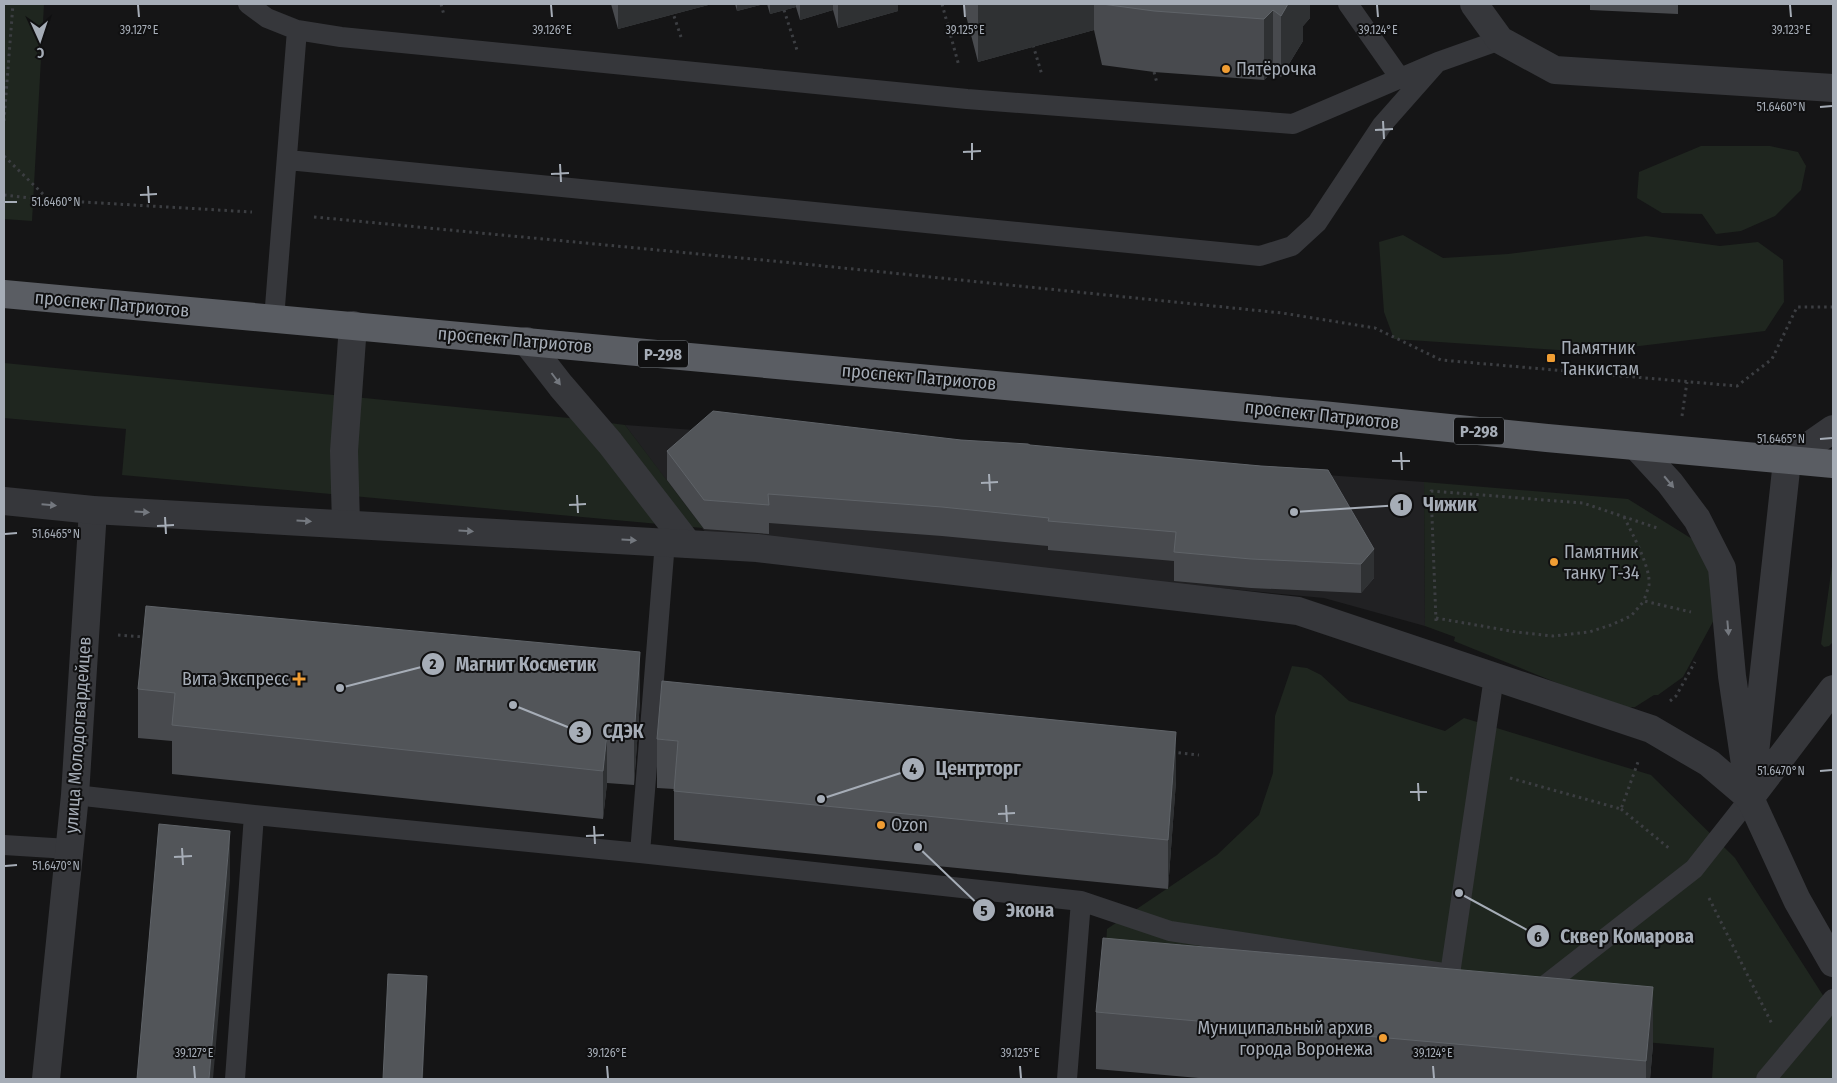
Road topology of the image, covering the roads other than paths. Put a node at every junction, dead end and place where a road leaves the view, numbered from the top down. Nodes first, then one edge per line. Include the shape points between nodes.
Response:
1 (248, 4) edge
2 (1348, 4) edge
3 (1474, 4) edge
4 (297, 30) junction
5 (1500, 40) junction
6 (1438, 62) junction
7 (1400, 78) junction
8 (1833, 88) edge
9 (288, 160) junction
10 (4, 294) edge
11 (274, 319) junction
12 (352, 325) junction
13 (526, 341) junction
14 (1833, 428) edge
15 (1636, 446) junction
16 (1787, 461) junction
17 (1833, 464) edge
18 (4, 501) edge
19 (93, 510) junction
20 (346, 524) junction
21 (677, 543) junction
22 (1494, 677) junction
23 (1833, 689) edge
24 (75, 795) junction
25 (1750, 798) junction
26 (254, 815) junction
27 (4, 845) edge
28 (69, 849) junction
29 (640, 853) junction
30 (1081, 901) junction
31 (1833, 963) edge
32 (1450, 974) junction
33 (1468, 984) edge
34 (1833, 999) edge
35 (1515, 1000) edge
36 (46, 1079) edge
37 (235, 1079) edge
38 (1067, 1079) edge
39 (1766, 1079) edge

1 - 4 lane via 267,18
2 - 7 lane
3 - 5 street
4 - 7 lane via 967,99 1293,124
4 - 9 lane
5 - 6 lane
5 - 8 street via 1555,70
6 - 7 lane
6 - 9 lane via 1382,125 1317,223 1292,246 1260,256
9 - 11 lane
10 - 11 highway, проспект Патриотов / Р-298
11 - 12 highway, проспект Патриотов / Р-298
12 - 13 highway, проспект Патриотов / Р-298
12 - 20 street via 344,451
13 - 15 highway, проспект Патриотов / Р-298
13 -> 21 street via 610,443
14 - 16 street
15 - 16 highway, проспект Патриотов / Р-298
15 -> 25 street via 1697,519 1722,568 1732,676
16 - 17 highway, проспект Патриотов / Р-298
16 - 25 street
18 -> 19 street
19 -> 20 street
19 - 24 street, улица Молодогвардейцев
20 -> 21 street
21 - 22 street via 757,548 1298,611
21 - 29 lane
22 - 25 street via 1651,729 1710,764
22 - 32 lane
23 - 25 street
24 - 26 lane
24 - 28 street, улица Молодогвардейцев
25 - 31 street via 1797,900
25 - 35 lane via 1694,869 1543,987
26 - 29 lane
26 - 37 lane
27 - 28 lane
28 - 36 street, улица Молодогвардейцев
29 - 30 lane
30 - 32 lane via 1170,931
30 - 38 lane
32 - 33 lane
34 - 39 lane

